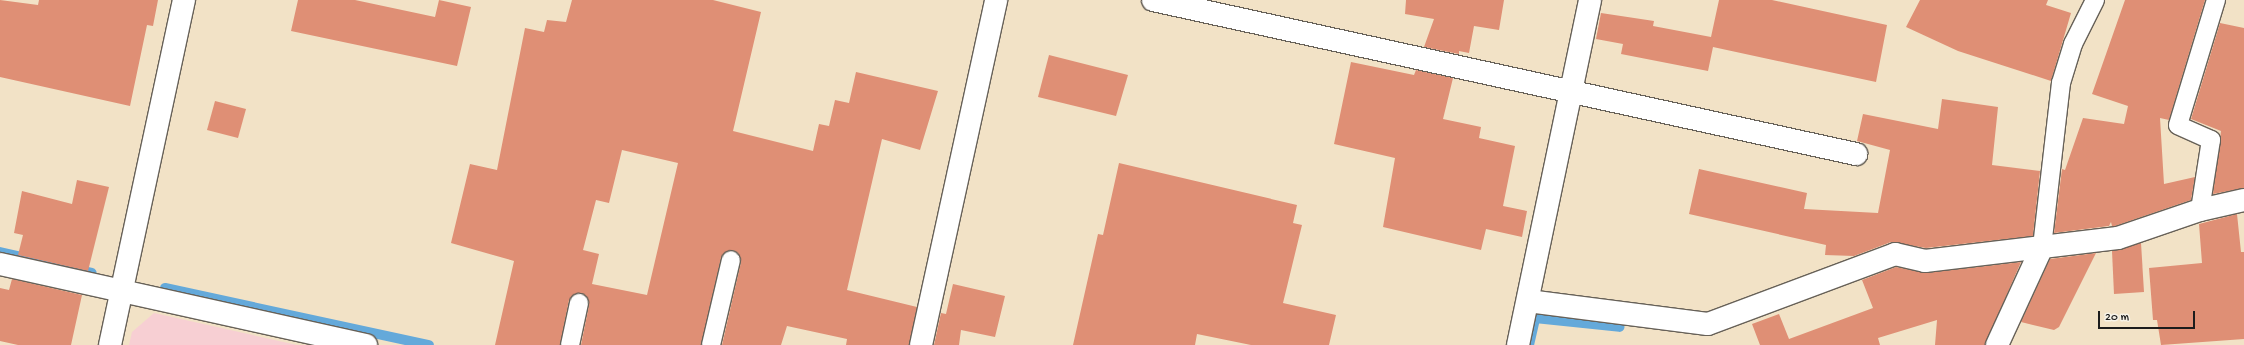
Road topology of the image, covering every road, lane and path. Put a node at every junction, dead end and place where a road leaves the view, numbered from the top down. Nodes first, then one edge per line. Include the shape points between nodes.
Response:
1 (184, 0) edge
2 (996, 0) edge
3 (1153, 0) edge
4 (1590, 0) edge
5 (2095, 0) edge
6 (2216, 0) edge
7 (1570, 93) junction
8 (1856, 154) dead end
9 (2244, 200) edge
10 (2200, 210) junction
11 (2042, 247) junction
12 (730, 260) dead end
13 (0, 264) edge
14 (122, 291) junction
15 (1528, 301) junction
16 (579, 303) dead end
17 (110, 345) edge
18 (366, 345) edge
19 (570, 345) edge
20 (711, 345) edge
21 (921, 345) edge
22 (1518, 345) edge
23 (1997, 345) edge

1 - 14 street
2 - 21 street
3 - 7 street
4 - 7 street
5 - 11 lane via 2073,44 2062,83
6 - 10 lane via 2178,125 2212,140
7 - 8 street
7 - 15 street
9 - 10 street
10 - 11 street via 2118,238
11 - 15 street via 1925,262 1896,254 1708,324
11 - 23 street
12 - 20 lane
13 - 14 street
14 - 17 street
14 - 18 street
15 - 22 street
16 - 19 lane

